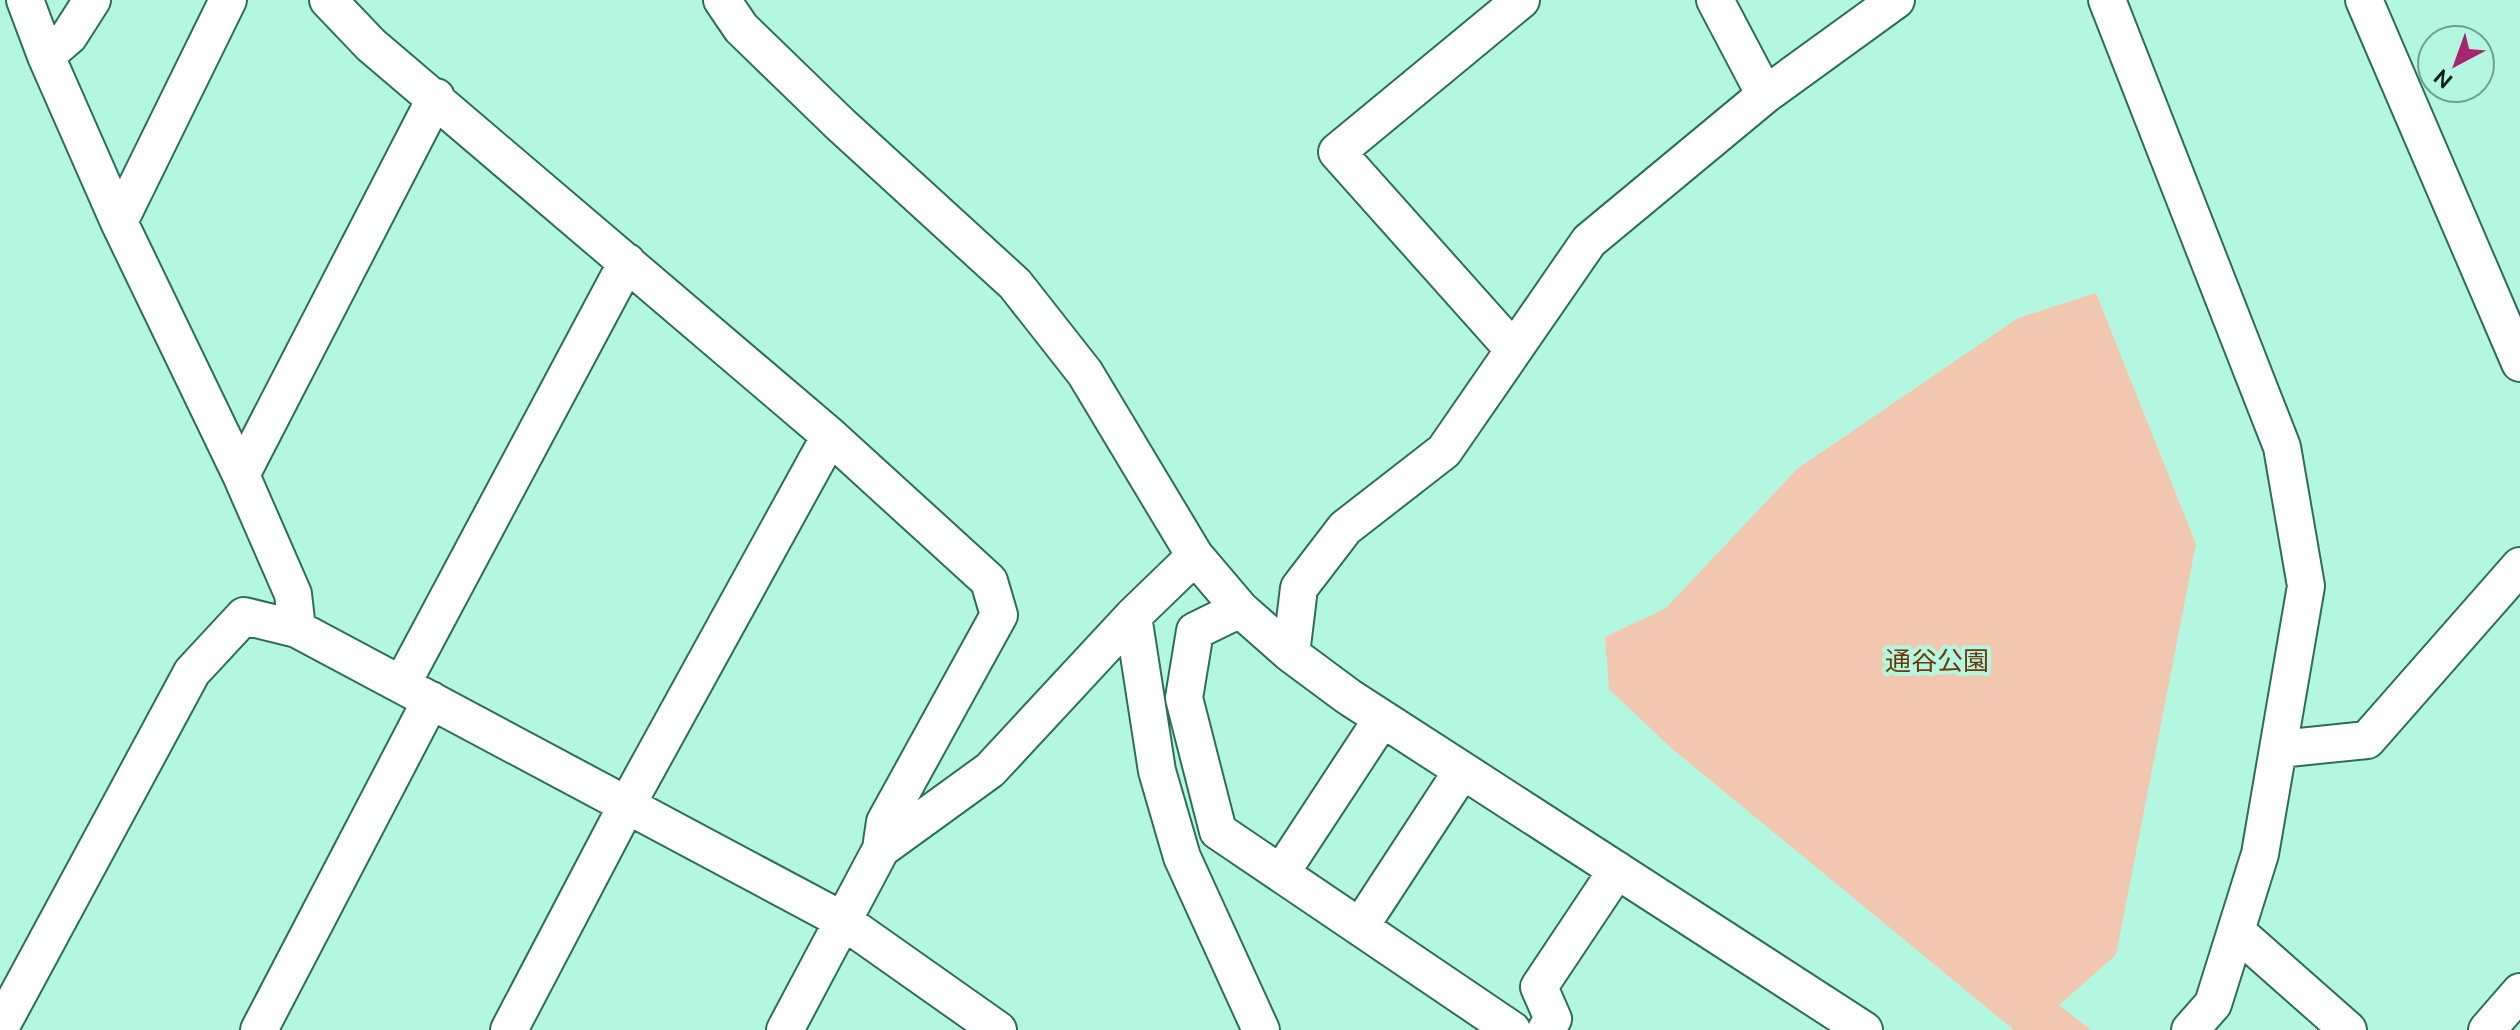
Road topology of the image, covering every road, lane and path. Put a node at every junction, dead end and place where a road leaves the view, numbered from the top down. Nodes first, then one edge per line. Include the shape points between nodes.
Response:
1 (25, 0) edge
2 (92, 0) edge
3 (228, 0) edge
4 (328, 0) edge
5 (722, 0) edge
6 (1715, 0) edge
7 (1896, 0) edge
8 (2107, 0) edge
9 (2364, 0) edge
10 (1499, 7) edge
11 (46, 56) junction
12 (1765, 95) junction
13 (436, 97) junction
14 (119, 222) junction
15 (627, 262) junction
16 (1512, 348) junction
17 (2520, 363) edge
18 (830, 436) junction
19 (241, 475) junction
20 (1195, 556) junction
21 (2520, 566) edge
22 (1240, 609) junction
23 (1133, 616) junction
24 (297, 629) junction
25 (1291, 654) junction
26 (417, 692) junction
27 (1382, 719) junction
28 (2279, 749) junction
29 (1462, 771) junction
30 (628, 803) junction
31 (881, 849) junction
32 (1617, 870) junction
33 (1281, 873) junction
34 (842, 920) junction
35 (1360, 927) junction
36 (2236, 931) junction
37 (2520, 992) edge
38 (0, 1028) edge
39 (259, 1030) edge
40 (509, 1030) edge
41 (785, 1030) edge
42 (998, 1030) edge
43 (1261, 1030) edge
44 (1512, 1030) edge
45 (1546, 1030) edge
46 (1864, 1030) edge
47 (2190, 1030) edge
48 (2348, 1030) edge
49 (2487, 1030) edge

1 - 11 street
2 - 11 street via 69,36
3 - 14 street
4 - 13 street via 371,45
5 - 20 street via 741,28 840,124 1015,284 1085,373
6 - 12 street
7 - 12 street
8 - 28 street via 2282,447 2306,586
9 - 17 street
10 - 16 street via 1337,152
11 - 14 street
12 - 16 street via 1589,241
13 - 15 street
13 - 19 street
14 - 19 street
15 - 18 street
15 - 26 street
16 - 25 street via 1444,451 1345,528 1299,588
18 - 30 street
18 - 31 street via 989,581 999,615 885,822
19 - 24 street via 293,594
20 - 22 street
20 - 23 street
21 - 28 street via 2367,740
22 - 25 street
22 - 33 street via 1195,631 1184,698 1218,831
23 - 31 street via 990,770
23 - 43 street via 1157,771 1182,857
24 - 26 street
24 - 38 street via 244,616 192,672
25 - 27 street
26 - 30 street
26 - 39 street
27 - 29 street
27 - 33 street
28 - 36 street via 2260,854
29 - 32 street
29 - 35 street
30 - 34 street
30 - 40 street
31 - 34 street
32 - 45 street via 1539,987 1553,1019
32 - 46 street
33 - 35 street
34 - 41 street
34 - 42 street
35 - 44 street
36 - 47 street via 2213,1004
36 - 48 street
37 - 49 street

